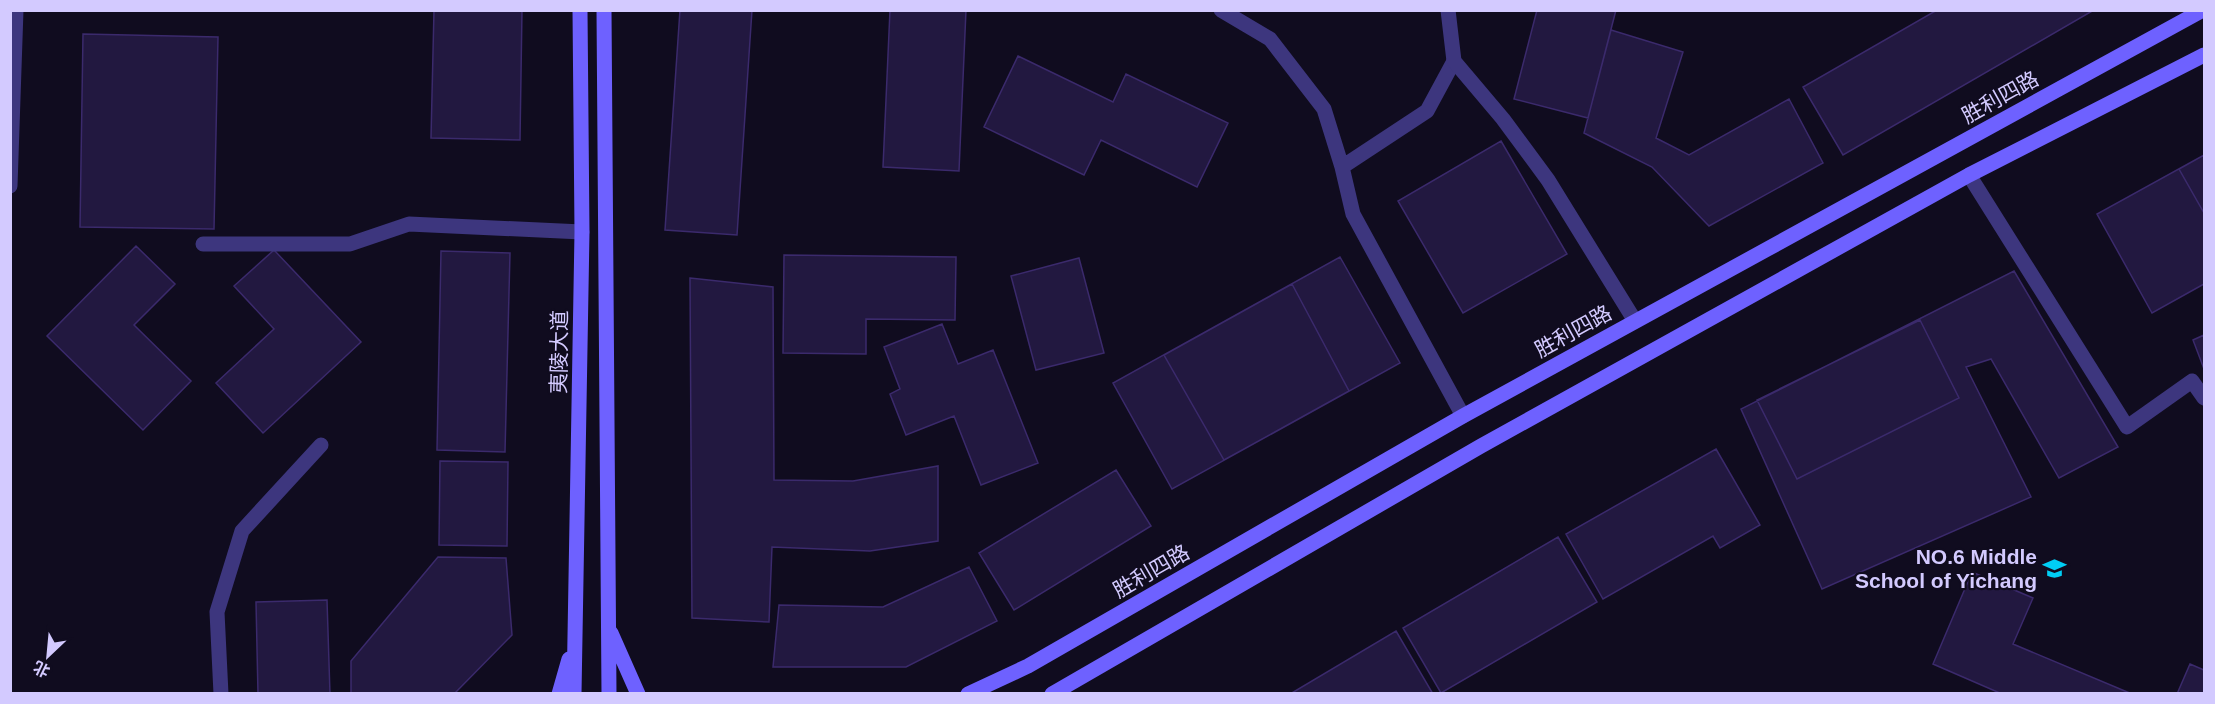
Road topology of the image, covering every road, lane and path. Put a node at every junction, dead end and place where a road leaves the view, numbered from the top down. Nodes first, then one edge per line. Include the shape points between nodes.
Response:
1 (16, 10) edge
2 (580, 10) edge
3 (604, 10) edge
4 (1221, 10) edge
5 (1448, 10) edge
6 (2203, 10) edge
7 (2205, 55) edge
8 (1454, 61) junction
9 (1342, 167) junction
10 (11, 175) edge
11 (1969, 175) junction
12 (10, 186) edge
13 (582, 232) junction
14 (203, 244) dead end
15 (1635, 321) junction
16 (2205, 398) edge
17 (1463, 416) junction
18 (321, 445) dead end
19 (609, 628) junction
20 (575, 639) junction
21 (221, 693) edge
22 (559, 693) edge
23 (574, 693) edge
24 (609, 693) edge
25 (638, 693) edge
26 (968, 693) edge
27 (1052, 693) edge

1 - 10 street
2 - 13 main road, 夷陵大道
3 - 19 main road
4 - 9 street via 1270,39 1324,109
5 - 8 street
6 - 15 main road, 胜利四路
7 - 11 main road
8 - 9 street via 1427,111
8 - 15 street via 1548,180
9 - 17 street via 1353,214
10 - 12 street
11 - 16 street via 2127,427 2192,381
11 - 27 main road via 1480,446
13 - 14 street via 409,224 350,244
13 - 20 main road, 夷陵大道
15 - 17 main road, 胜利四路
17 - 26 main road, 胜利四路 via 1028,666
18 - 21 street via 242,531 218,612
19 - 24 main road
19 - 25 main road
20 - 22 main road
20 - 23 main road, 夷陵大道

